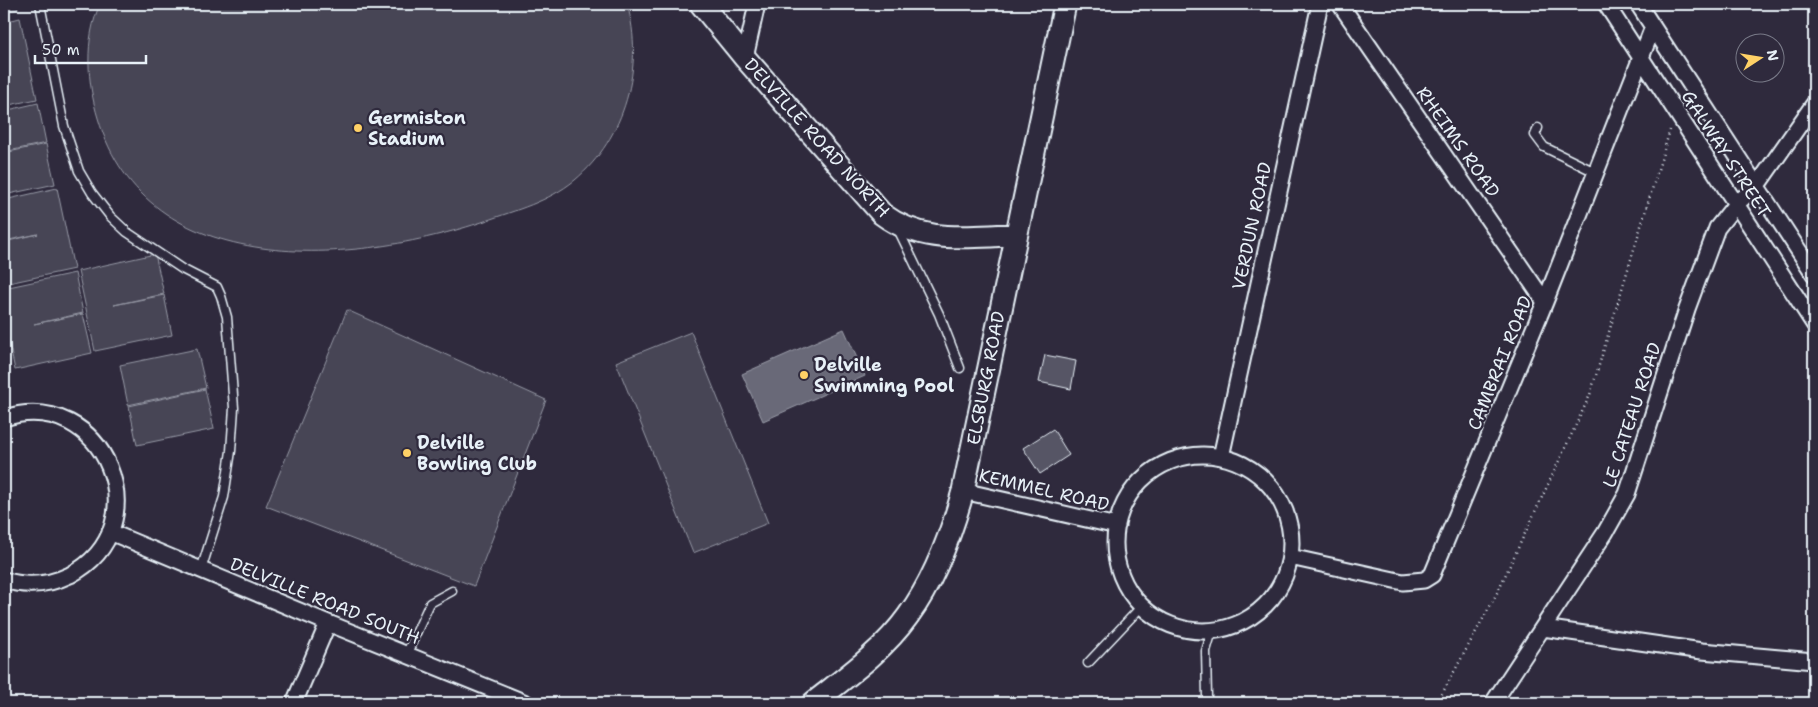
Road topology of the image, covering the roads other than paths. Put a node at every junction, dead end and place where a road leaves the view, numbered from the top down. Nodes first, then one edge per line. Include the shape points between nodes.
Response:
1 (40, 4) edge
2 (701, 4) edge
3 (757, 4) edge
4 (1065, 4) edge
5 (1320, 4) edge
6 (1340, 4) edge
7 (1606, 4) edge
8 (1638, 4) edge
9 (1653, 27) junction
10 (1640, 55) junction
11 (745, 58) junction
12 (1814, 104) edge
13 (1538, 128) dead end
14 (1595, 172) junction
15 (1756, 187) junction
16 (1736, 204) junction
17 (894, 223) junction
18 (1015, 234) junction
19 (1814, 274) edge
20 (1545, 302) junction
21 (1814, 324) edge
22 (960, 368) dead end
23 (4, 418) edge
24 (1221, 457) junction
25 (963, 491) junction
26 (1117, 526) junction
27 (110, 532) junction
28 (1290, 557) junction
29 (201, 570) junction
30 (4, 580) edge
31 (452, 591) dead end
32 (1142, 606) junction
33 (328, 623) junction
34 (1543, 628) junction
35 (1212, 631) junction
36 (406, 655) junction
37 (1814, 662) edge
38 (1088, 663) dead end
39 (1207, 697) dead end
40 (294, 703) edge
41 (526, 703) edge
42 (813, 703) edge
43 (1493, 703) edge

1 - 29 lane via 64,126 78,170 92,193 127,232 182,269 216,286 222,296 234,408 231,451 224,497
2 - 11 main road, DELVILLE ROAD NORTH
3 - 11 street
4 - 18 main road, ELSBURG ROAD
5 - 24 street, VERDUN ROAD
6 - 20 street, RHEIMS ROAD
7 - 10 street, GALWAY STREET
8 - 9 street, GALWAY STREET
9 - 10 street, CAMBRAI ROAD
9 - 15 street, GALWAY STREET
10 - 14 street, CAMBRAI ROAD
10 - 16 street, GALWAY STREET
11 - 17 main road, DELVILLE ROAD NORTH via 871,203
12 - 15 street, LE CATEAU ROAD
13 - 14 lane via 1535,135 1544,147
14 - 20 street, CAMBRAI ROAD
15 - 16 street, LE CATEAU ROAD
15 - 19 street, GALWAY STREET
16 - 21 street, GALWAY STREET
16 - 34 street, LE CATEAU ROAD via 1718,228 1687,309 1627,494
17 - 18 main road, DELVILLE ROAD NORTH via 908,230 936,236
17 - 22 lane via 939,314
18 - 25 main road, ELSBURG ROAD
20 - 28 street, CAMBRAI ROAD via 1432,575 1424,580 1403,582
23 - 27 street via 30,413 47,414 63,419 91,438 102,451 115,482 116,499
24 - 26 street via 1189,456 1159,467 1135,488
24 - 28 street via 1252,470 1276,493 1289,524
25 - 26 street, KEMMEL ROAD
25 - 42 main road, ELSBURG ROAD via 935,571 908,616 856,669
26 - 32 street via 1116,555 1121,574
27 - 29 street, DELVILLE ROAD SOUTH
27 - 30 street via 91,560 62,579 29,585
28 - 35 street via 1285,576 1264,607 1249,619
29 - 33 street, DELVILLE ROAD SOUTH
31 - 36 lane via 430,603
32 - 35 street via 1174,627
32 - 38 lane
33 - 36 street, DELVILLE ROAD SOUTH
33 - 40 street
34 - 37 street via 1693,650
34 - 43 street, LE CATEAU ROAD
35 - 39 lane via 1206,651
36 - 41 street, DELVILLE ROAD SOUTH

